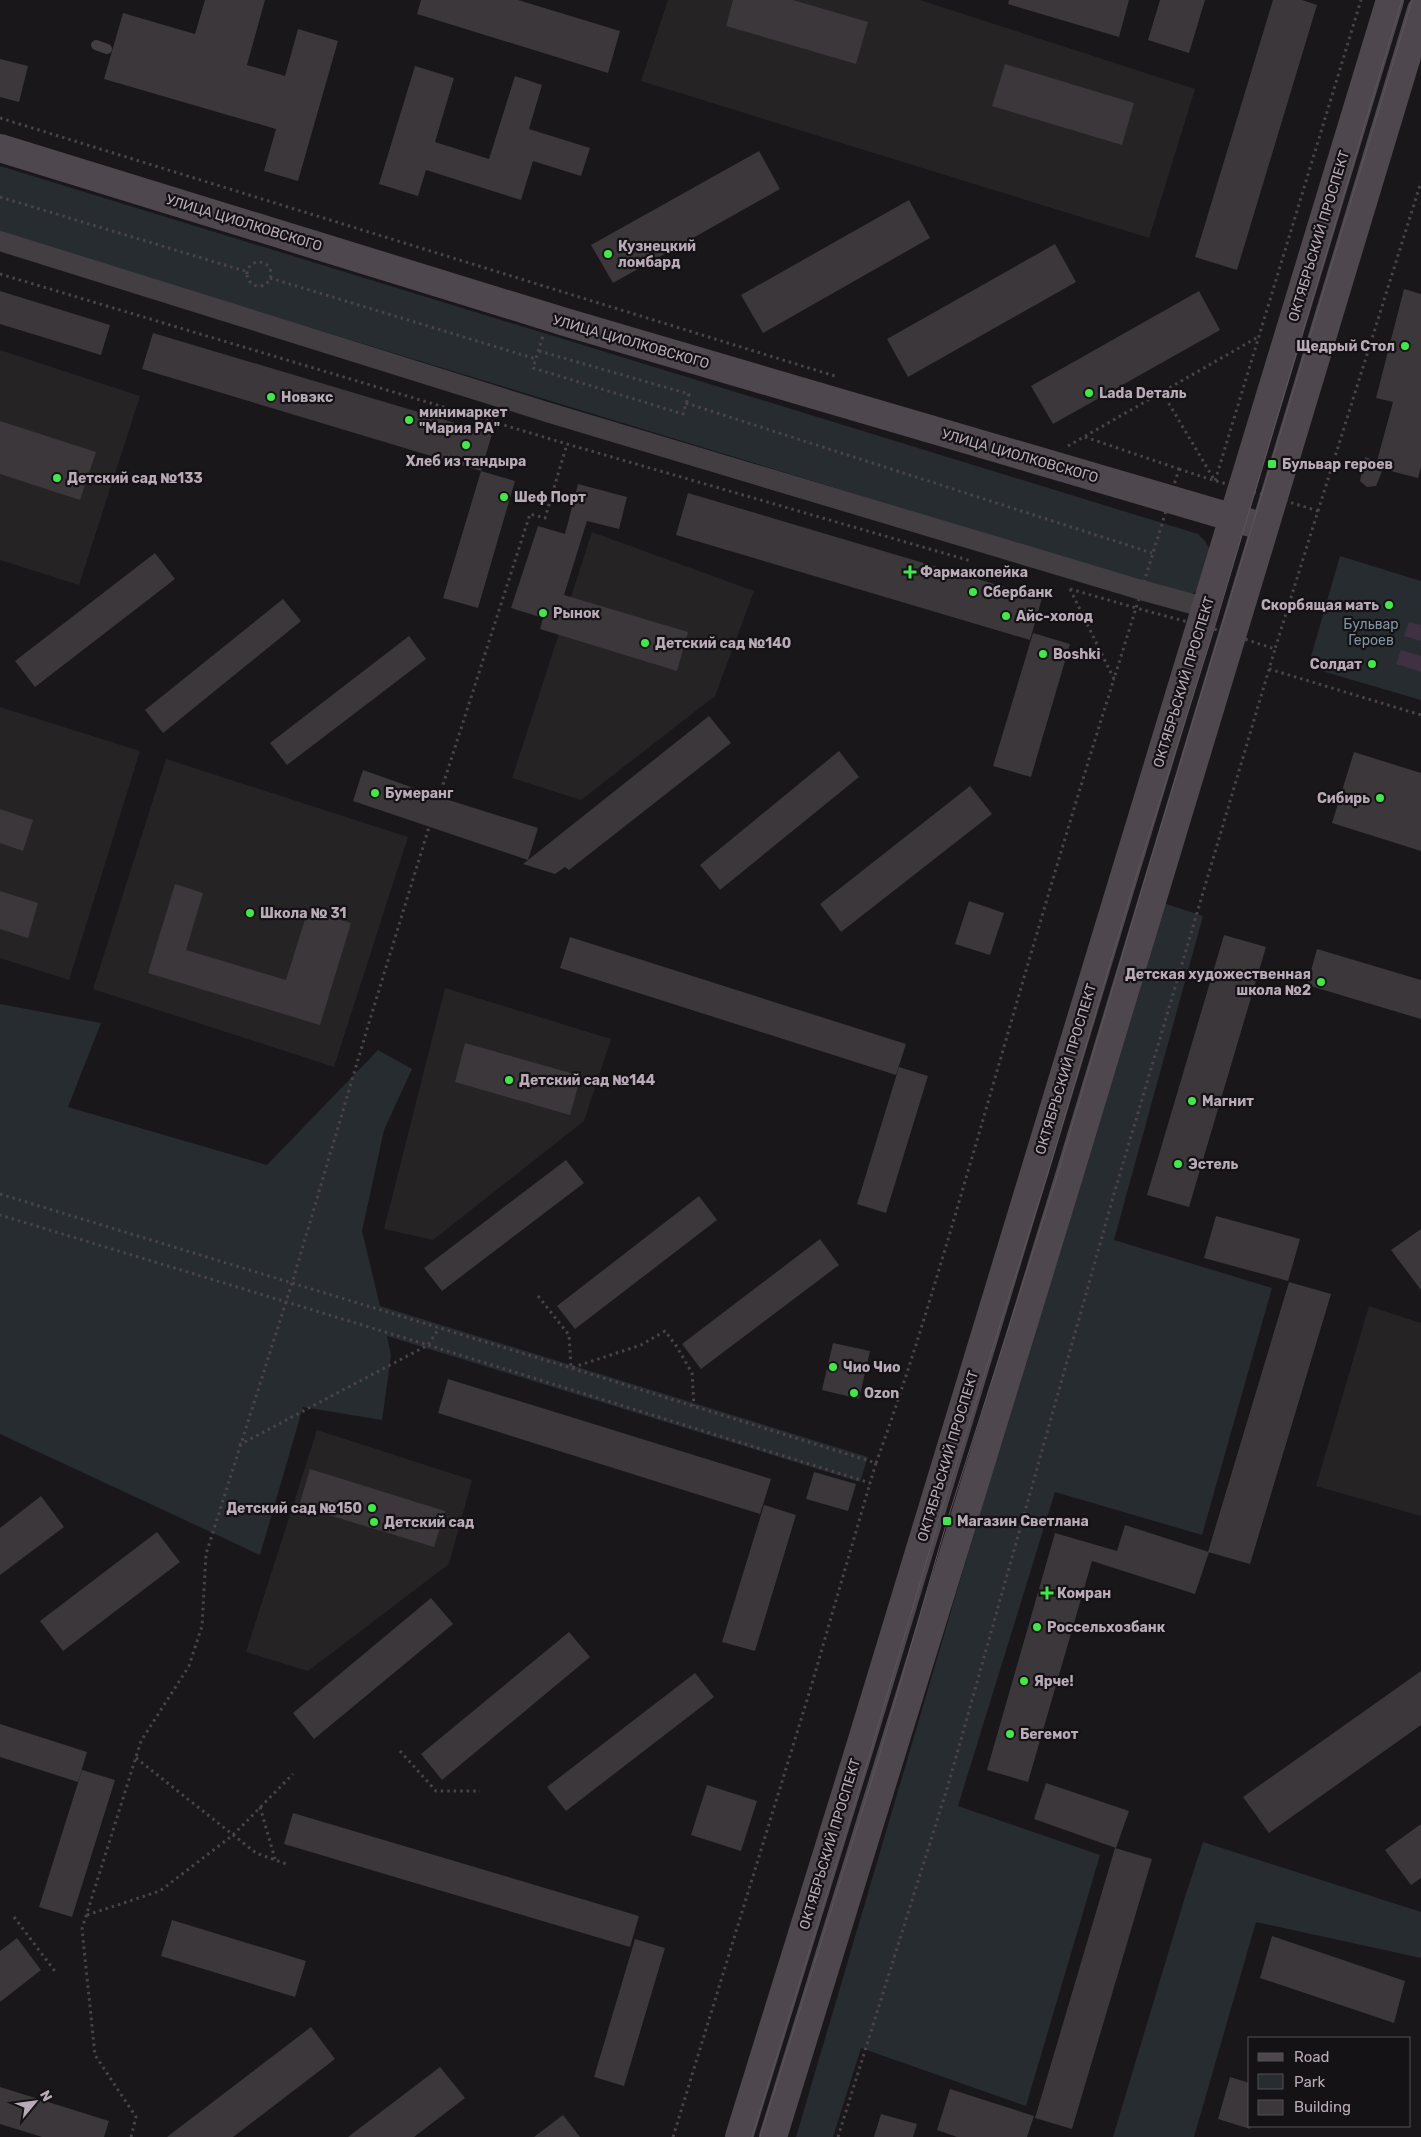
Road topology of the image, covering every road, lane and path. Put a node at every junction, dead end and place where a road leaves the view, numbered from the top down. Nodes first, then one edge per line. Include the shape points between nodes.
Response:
1 (1361, 0) edge
2 (1390, 0) edge
3 (1421, 10) edge
4 (96, 45) dead end
5 (107, 49) dead end
6 (0, 118) edge
7 (0, 148) edge
8 (1421, 182) edge
9 (0, 197) edge
10 (1344, 209) junction
11 (0, 241) edge
12 (248, 272) junction
13 (0, 274) edge
14 (270, 278) junction
15 (1258, 337) junction
16 (539, 350) dead end
17 (536, 359) dead end
18 (533, 368) dead end
19 (840, 377) dead end
20 (1162, 392) junction
21 (686, 403) junction
22 (1085, 437) junction
23 (567, 444) junction
24 (1067, 447) dead end
25 (1179, 468) dead end
26 (1318, 511) dead end
27 (1234, 518) junction
28 (1265, 528) junction
29 (1152, 553) dead end
30 (976, 562) dead end
31 (1061, 586) dead end
32 (1070, 589) junction
33 (1207, 608) junction
34 (1275, 650) dead end
35 (1269, 669) junction
36 (1114, 679) junction
37 (1421, 715) edge
38 (439, 797) dead end
39 (430, 827) dead end
40 (0, 1194) edge
41 (0, 1215) edge
42 (292, 1283) junction
43 (538, 1296) dead end
44 (286, 1303) junction
45 (439, 1328) junction
46 (428, 1345) junction
47 (571, 1368) junction
48 (694, 1406) junction
49 (239, 1445) junction
50 (876, 1463) junction
51 (870, 1483) junction
52 (400, 1751) dead end
53 (136, 1758) junction
54 (873, 1758) junction
55 (293, 1774) dead end
56 (480, 1790) dead end
57 (260, 1807) junction
58 (233, 1835) junction
59 (275, 1860) junction
60 (289, 1865) dead end
61 (86, 1916) junction
62 (14, 1917) dead end
63 (57, 1974) dead end
64 (742, 2136) edge
65 (131, 2137) edge
66 (673, 2137) edge
67 (773, 2137) edge
68 (838, 2137) edge

1 - 15 path
2 - 10 main road, ОКТЯБРЬСКИЙ ПРОСПЕКТ
3 - 10 main road, ОКТЯБРЬСКИЙ ПРОСПЕКТ
4 - 5 lane
6 - 19 path
7 - 27 main road, УЛИЦА ЦИОЛКОВСКОГО via 565,322
8 - 26 path
9 - 12 path
10 - 27 main road, ОКТЯБРЬСКИЙ ПРОСПЕКТ
10 - 28 main road, ОКТЯБРЬСКИЙ ПРОСПЕКТ
11 - 33 street via 550,413
12 - 14 path via 249,281 256,285 265,284
12 - 14 path via 253,264 263,263 269,268
13 - 23 path
14 - 17 path
15 - 20 path
15 - 20 path via 1214,481
16 - 21 path via 689,394
18 - 21 path via 683,414
20 - 22 path
21 - 29 path
22 - 24 path
22 - 25 path
23 - 30 path
23 - 38 path via 545,518 530,514
27 - 28 main road, УЛИЦА ЦИОЛКОВСКОГО
27 - 33 main road, ОКТЯБРЬСКИЙ ПРОСПЕКТ
28 - 54 main road, ОКТЯБРЬСКИЙ ПРОСПЕКТ via 1068,1179
31 - 32 path
32 - 36 path
32 - 36 path via 1136,608
33 - 54 main road, ОКТЯБРЬСКИЙ ПРОСПЕКТ
34 - 35 path
35 - 37 path
35 - 68 path via 1114,1194 949,1782
36 - 50 path via 949,1237
39 - 42 path
40 - 42 path
41 - 44 path
42 - 44 path
42 - 45 path
43 - 47 path via 570,1335
44 - 46 path
44 - 49 path
45 - 46 path
45 - 47 path
46 - 49 path
46 - 51 path
47 - 48 path
47 - 48 path via 641,1346 665,1331 692,1373
48 - 50 path
49 - 53 path via 206,1554 202,1626 189,1666 141,1741
50 - 51 path
51 - 66 path
52 - 56 path via 436,1791
53 - 58 path
53 - 61 path
54 - 64 main road, ОКТЯБРЬСКИЙ ПРОСПЕКТ
54 - 67 main road, ОКТЯБРЬСКИЙ ПРОСПЕКТ
55 - 57 path
57 - 58 path
57 - 59 path
58 - 59 path via 256,1852
58 - 61 path via 160,1891
59 - 60 path
61 - 65 path via 82,1929 95,2055 136,2117
62 - 63 path

